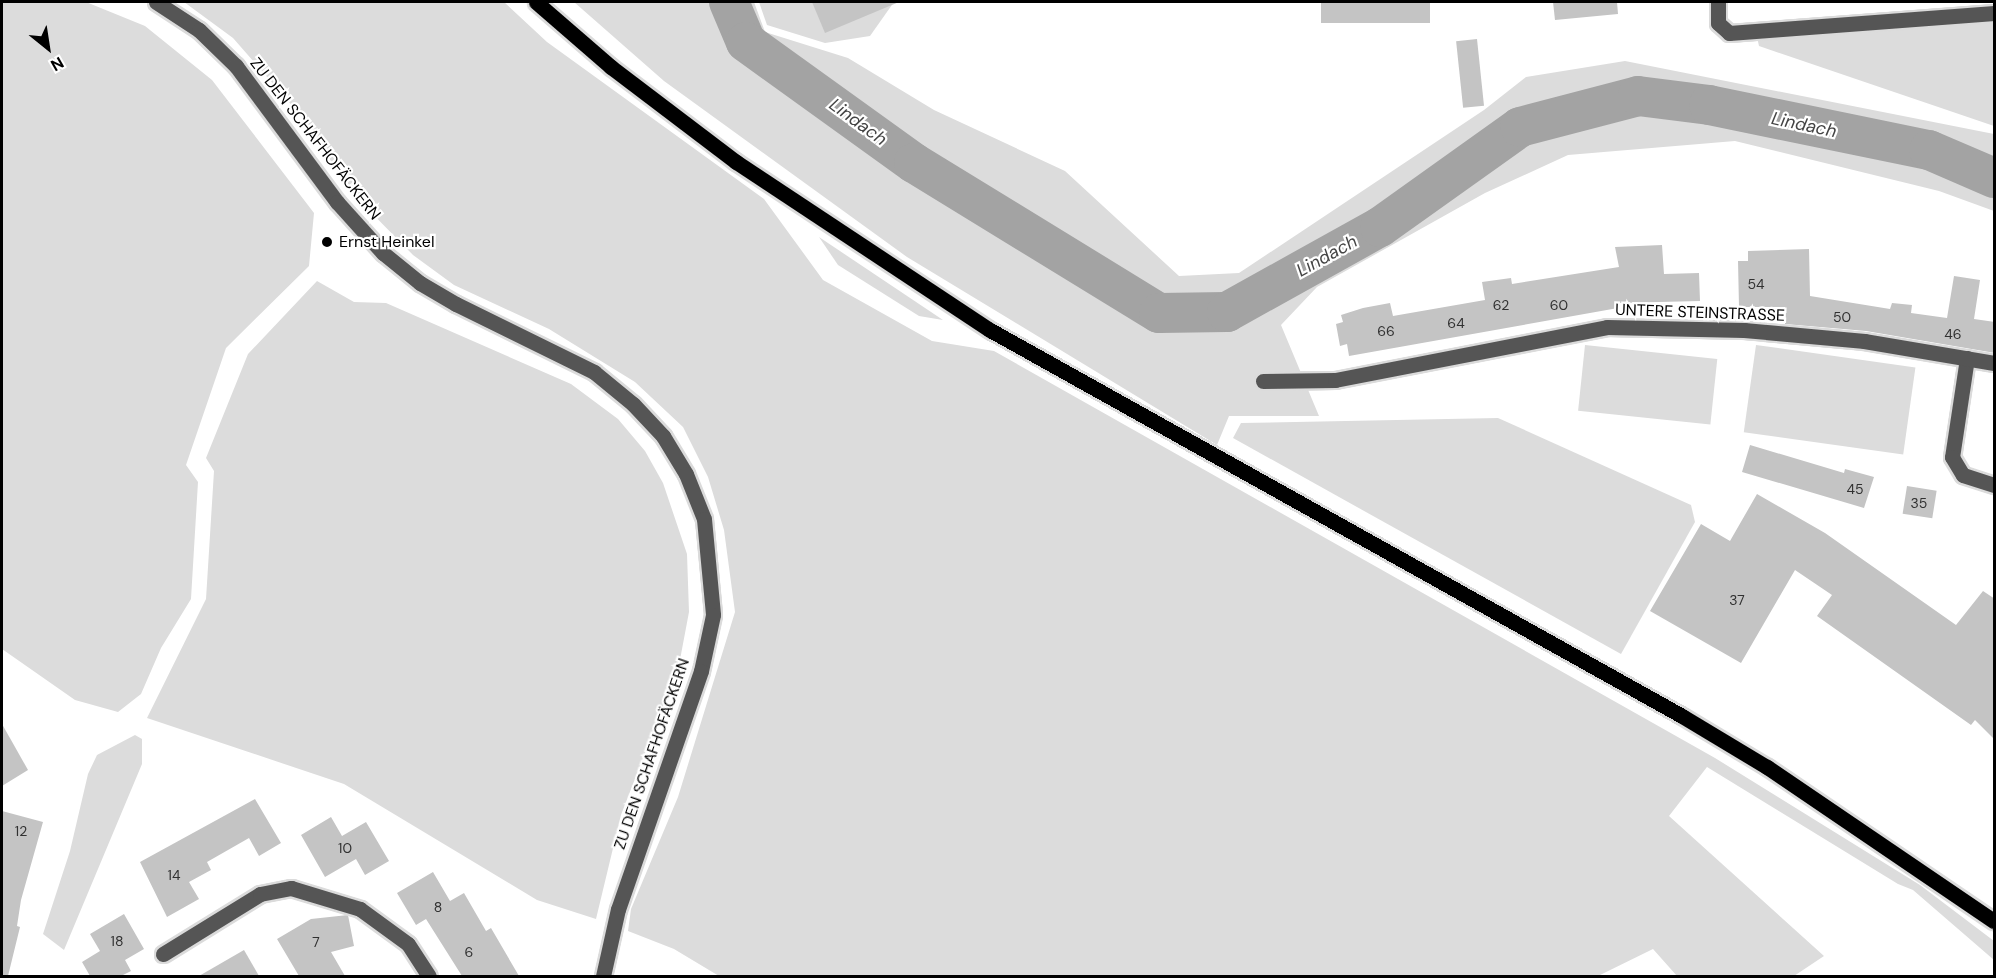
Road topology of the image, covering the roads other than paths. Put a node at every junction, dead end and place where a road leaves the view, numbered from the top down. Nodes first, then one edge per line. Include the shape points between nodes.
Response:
1 (156, 2) edge
2 (536, 2) edge
3 (1718, 2) edge
4 (1995, 13) edge
5 (1967, 358) junction
6 (1995, 363) edge
7 (1263, 381) dead end
8 (1995, 485) edge
9 (1995, 921) edge
10 (163, 954) dead end
11 (429, 976) edge
12 (603, 976) edge

1 - 12 street, ZU DEN SCHAFHOFÄCKERN via 199,30 236,66 337,202 383,253 420,283 456,304 594,372 633,404 677,457 704,519 713,615 702,671 618,909
2 - 9 main road via 611,67 735,162 980,324 1682,716 1767,767
3 - 4 street via 1718,23 1729,33
5 - 6 street, UNTERE STEINSTRASSE
5 - 7 street, UNTERE STEINSTRASSE via 1864,341 1744,330 1607,327 1335,380
5 - 8 street via 1952,457 1963,475
10 - 11 street via 261,894 291,888 360,909 408,944

